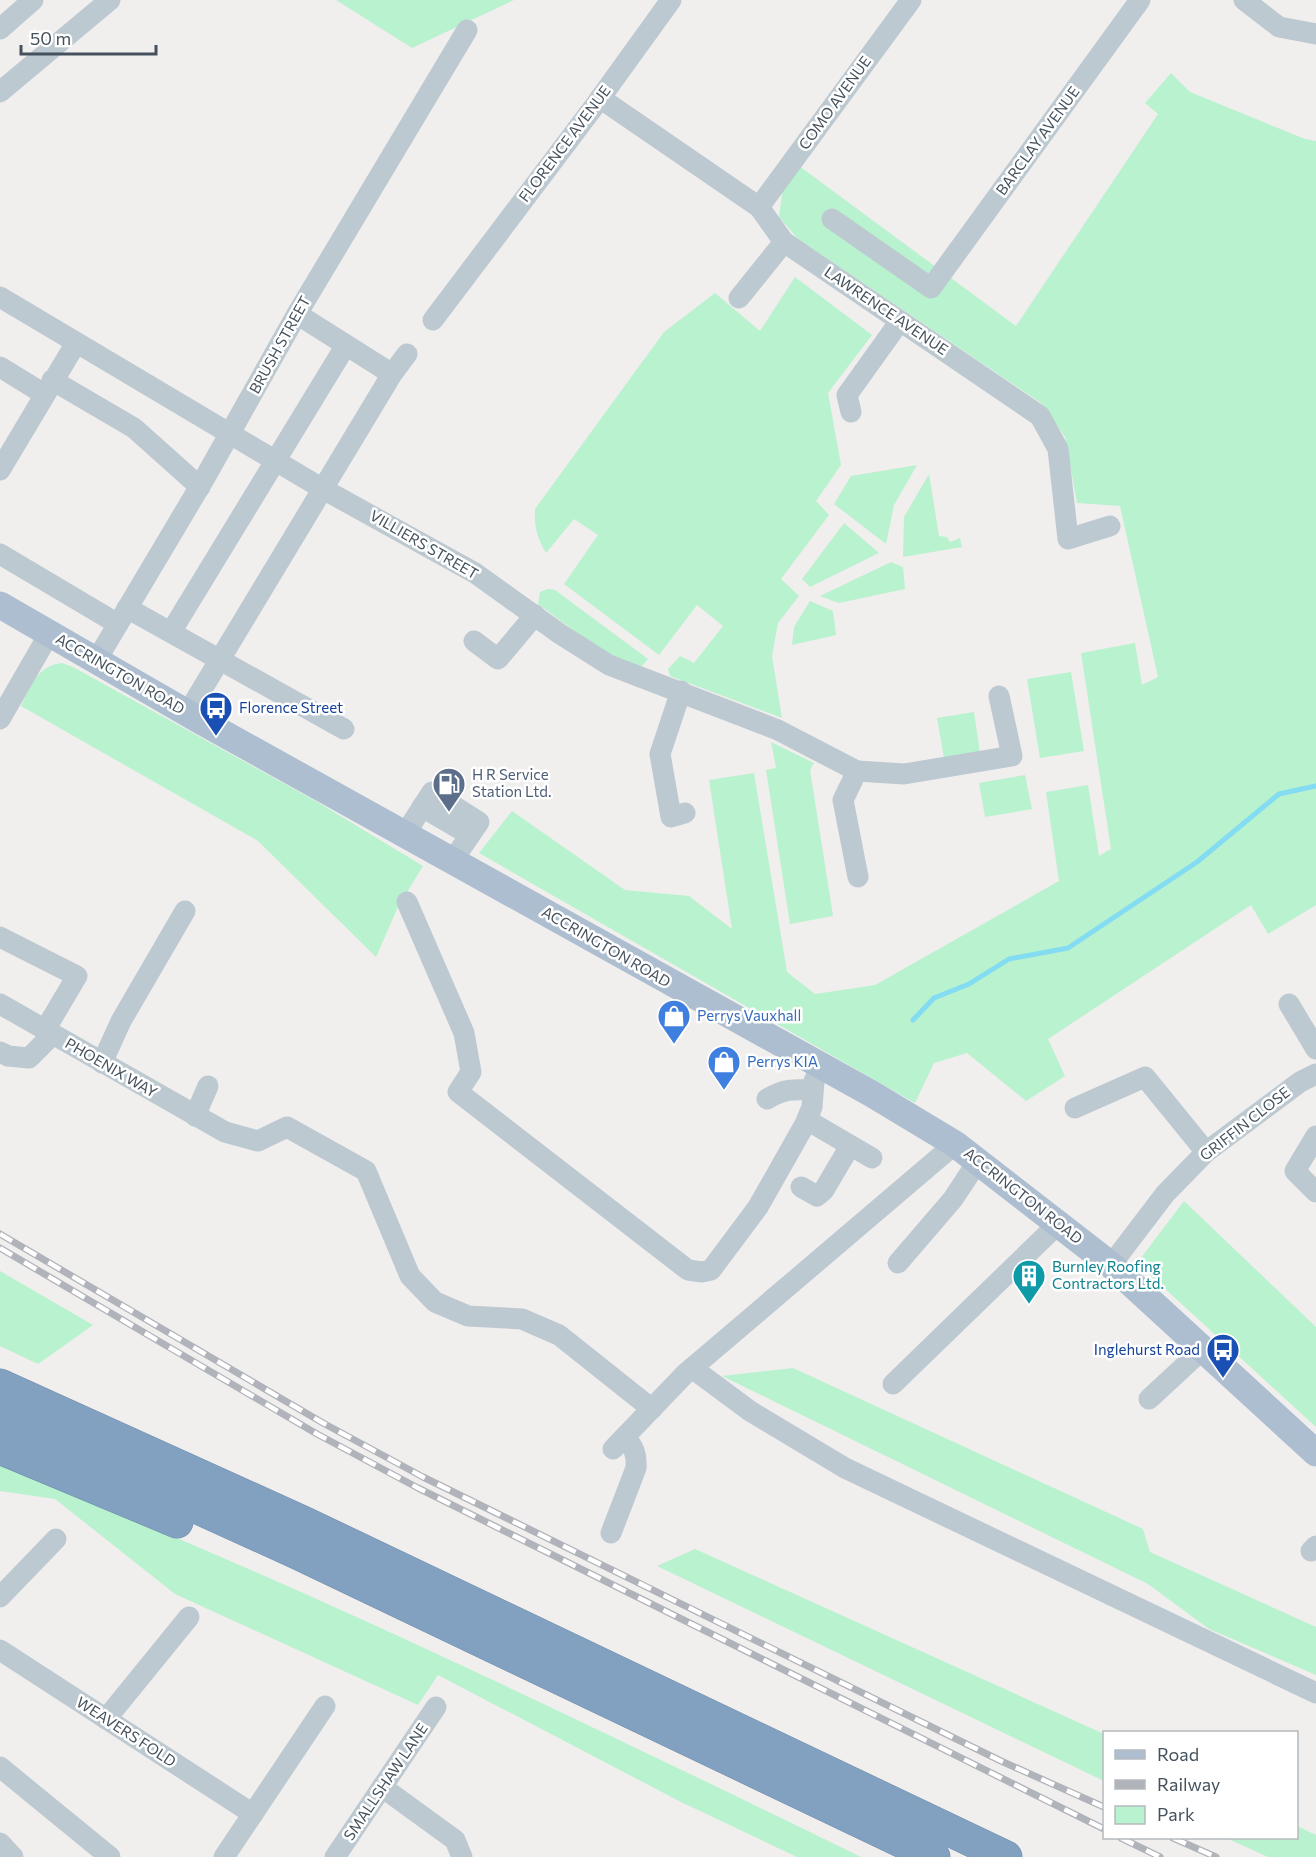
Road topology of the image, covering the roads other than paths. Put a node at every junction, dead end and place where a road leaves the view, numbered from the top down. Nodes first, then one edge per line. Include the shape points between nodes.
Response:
1 (33, 0) edge
2 (110, 0) edge
3 (671, 0) edge
4 (911, 0) edge
5 (1140, 0) edge
6 (1244, 0) edge
7 (0, 29) edge
8 (467, 30) dead end
9 (1316, 34) edge
10 (0, 92) edge
11 (600, 98) junction
12 (759, 207) junction
13 (832, 219) dead end
14 (784, 242) junction
15 (0, 297) edge
16 (739, 298) dead end
17 (297, 314) junction
18 (433, 320) dead end
19 (900, 321) junction
20 (76, 343) junction
21 (346, 345) junction
22 (407, 354) dead end
23 (0, 368) edge
24 (392, 374) junction
25 (48, 387) junction
26 (851, 412) dead end
27 (230, 434) junction
28 (277, 461) junction
29 (0, 470) edge
30 (200, 487) junction
31 (323, 489) junction
32 (1110, 526) dead end
33 (0, 554) edge
34 (0, 605) edge
35 (535, 615) junction
36 (122, 616) junction
37 (171, 632) junction
38 (49, 634) junction
39 (474, 640) dead end
40 (219, 660) junction
41 (96, 661) junction
42 (681, 692) junction
43 (999, 696) dead end
44 (188, 714) junction
45 (0, 720) edge
46 (344, 729) dead end
47 (857, 771) junction
48 (685, 813) dead end
49 (405, 834) junction
50 (453, 860) junction
51 (858, 878) dead end
52 (407, 902) dead end
53 (185, 911) dead end
54 (0, 937) edge
55 (0, 1004) edge
56 (1289, 1004) dead end
57 (49, 1032) junction
58 (1316, 1049) edge
59 (0, 1052) edge
60 (102, 1063) junction
61 (1316, 1074) edge
62 (817, 1078) junction
63 (208, 1086) dead end
64 (767, 1099) dead end
65 (1075, 1108) dead end
66 (195, 1116) junction
67 (807, 1120) junction
68 (1316, 1136) edge
69 (955, 1144) junction
70 (850, 1146) junction
71 (1206, 1152) junction
72 (872, 1158) dead end
73 (978, 1161) junction
74 (801, 1187) dead end
75 (1316, 1192) edge
76 (1058, 1224) junction
77 (898, 1263) dead end
78 (1111, 1265) junction
79 (1203, 1349) junction
80 (0, 1363) edge
81 (692, 1368) junction
82 (893, 1384) dead end
83 (0, 1385) edge
84 (1149, 1399) dead end
85 (652, 1409) junction
86 (0, 1418) edge
87 (0, 1448) edge
88 (1316, 1453) edge
89 (611, 1533) dead end
90 (56, 1539) dead end
91 (0, 1597) edge
92 (189, 1617) dead end
93 (0, 1650) edge
94 (623, 1674) junction
95 (1316, 1694) edge
96 (325, 1706) dead end
97 (436, 1707) dead end
98 (106, 1719) junction
99 (0, 1767) edge
100 (382, 1787) junction
101 (253, 1814) junction
102 (0, 1843) edge
103 (13, 1857) edge
104 (110, 1857) edge
105 (224, 1857) edge
106 (335, 1857) edge
107 (462, 1857) edge
108 (899, 1857) edge
109 (934, 1857) edge
110 (1006, 1857) edge

1 - 7 street
2 - 10 street
3 - 11 street, FLORENCE AVENUE
4 - 12 street, COMO AVENUE
5 - 13 street, BARCLAY AVENUE via 931,288
6 - 9 street via 1279,27
8 - 17 street, BRUSH STREET
11 - 12 street, LAWRENCE AVENUE
11 - 18 street, FLORENCE AVENUE
12 - 14 street, LAWRENCE AVENUE
14 - 16 street
14 - 19 street, LAWRENCE AVENUE
15 - 20 street, VILLIERS STREET
17 - 21 street
17 - 27 street, BRUSH STREET
19 - 26 street via 848,395
19 - 32 street, LAWRENCE AVENUE via 1040,416 1058,449 1068,539
20 - 25 street
20 - 27 street, VILLIERS STREET
21 - 24 street
21 - 28 street
22 - 24 street
23 - 25 street
24 - 31 street
25 - 29 street
25 - 30 street via 134,428
27 - 28 street, VILLIERS STREET
27 - 30 street, BRUSH STREET
28 - 31 street, VILLIERS STREET
28 - 37 street
30 - 36 street, BRUSH STREET
31 - 35 street, VILLIERS STREET via 475,573
31 - 40 street
33 - 36 street
34 - 38 main road, ACCRINGTON ROAD
35 - 39 street via 498,659
35 - 42 street, VILLIERS STREET via 609,665
36 - 37 street
36 - 41 street, BRUSH STREET
37 - 40 street
38 - 41 main road, ACCRINGTON ROAD
38 - 45 street
40 - 44 street
40 - 46 street
41 - 44 main road, ACCRINGTON ROAD
42 - 47 street, VILLIERS STREET via 778,730
42 - 48 street via 660,754 671,817
43 - 47 street, VILLIERS STREET via 1012,756 904,774
44 - 49 main road, ACCRINGTON ROAD
47 - 51 street via 843,800
49 - 50 main road, ACCRINGTON ROAD
49 - 50 street via 425,803 472,832
50 - 62 main road, ACCRINGTON ROAD via 688,994
52 - 67 street via 464,1033 471,1072 458,1092 688,1270 711,1270 717,1263 758,1207
53 - 60 street via 121,1021
54 - 57 street via 77,976
55 - 57 street, PHOENIX WAY
56 - 58 street
57 - 59 street via 30,1058
57 - 60 street, PHOENIX WAY
60 - 66 street, PHOENIX WAY
61 - 71 street, GRIFFIN CLOSE
62 - 64 street
62 - 67 street
62 - 69 main road, ACCRINGTON ROAD
63 - 66 street
65 - 71 street via 1145,1077
66 - 85 street, PHOENIX WAY via 225,1132 258,1141 287,1127 366,1171 410,1276 435,1302 468,1316 522,1319 559,1335
67 - 70 street
68 - 75 street via 1295,1171
69 - 73 main road, ACCRINGTON ROAD
69 - 81 street
70 - 72 street
70 - 74 street via 817,1196
71 - 78 street, GRIFFIN CLOSE via 1165,1194
73 - 76 main road, ACCRINGTON ROAD
73 - 77 street
76 - 78 main road, ACCRINGTON ROAD
76 - 82 street
78 - 79 main road, ACCRINGTON ROAD
79 - 84 street
79 - 88 main road, ACCRINGTON ROAD
80 - 94 highway via 473,1587
81 - 85 street
81 - 95 street via 750,1411 845,1468
83 - 94 highway via 305,1523
85 - 89 street via 619,1443 632,1445 637,1457
86 - 109 highway via 307,1558
87 - 108 highway via 245,1550
90 - 91 street
92 - 98 street
93 - 98 street, WEAVERS FOLD
94 - 110 highway
96 - 101 street
97 - 100 street, SMALLSHAW LANE
98 - 101 street, WEAVERS FOLD
99 - 104 street
100 - 106 street, SMALLSHAW LANE
100 - 107 street via 455,1840
101 - 105 street
102 - 103 street

